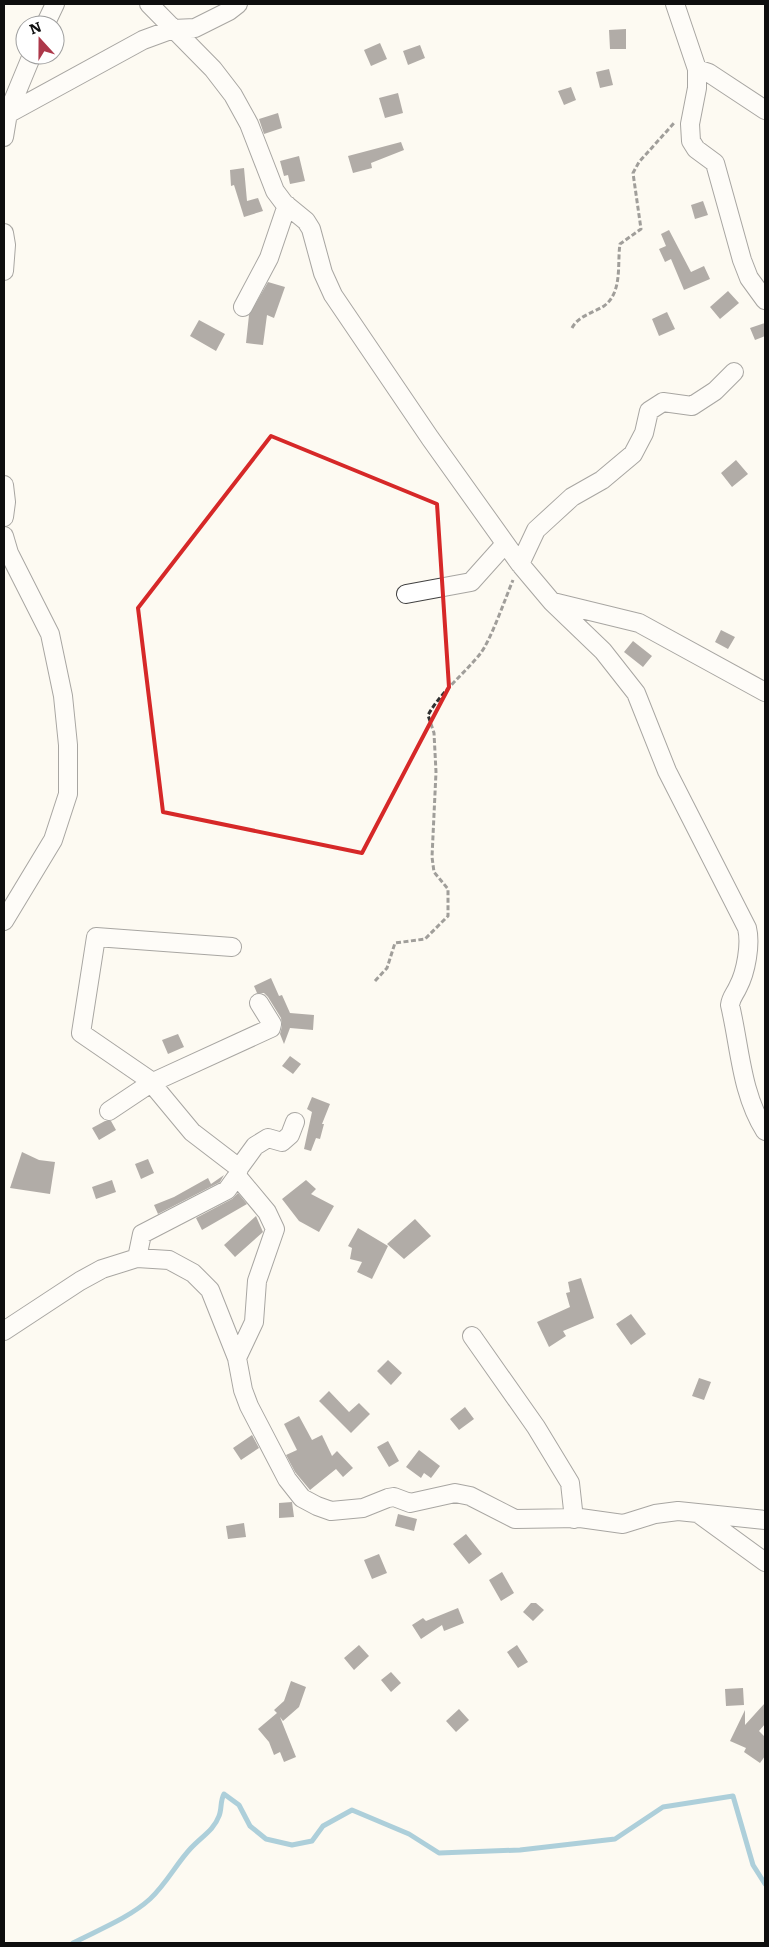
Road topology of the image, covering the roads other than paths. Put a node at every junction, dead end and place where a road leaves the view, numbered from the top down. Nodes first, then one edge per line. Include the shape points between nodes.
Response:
1 (149, 4) edge
2 (238, 4) edge
3 (675, 4) edge
4 (173, 29) junction
5 (28, 65) edge
6 (697, 69) junction
7 (765, 110) edge
8 (6, 115) edge
9 (4, 137) edge
10 (287, 205) junction
11 (4, 233) edge
12 (4, 271) edge
13 (765, 300) edge
14 (244, 307) dead end
15 (734, 372) dead end
16 (4, 485) edge
17 (4, 517) edge
18 (4, 536) edge
19 (505, 544) junction
20 (520, 564) junction
21 (406, 594) dead end
22 (552, 602) junction
23 (765, 692) edge
24 (4, 921) edge
25 (232, 947) dead end
26 (259, 1003) dead end
27 (151, 1083) junction
28 (109, 1111) dead end
29 (295, 1122) dead end
30 (765, 1131) edge
31 (238, 1172) junction
32 (137, 1258) junction
33 (4, 1331) edge
34 (472, 1336) dead end
35 (237, 1358) junction
36 (698, 1514) junction
37 (574, 1518) junction
38 (765, 1520) edge
39 (765, 1562) edge

1 - 4 street
2 - 4 street via 194,28
3 - 6 street
4 - 8 street via 143,40
4 - 10 street via 213,69 233,95 249,124 267,175
5 - 8 street
6 - 7 street via 709,73
6 - 13 street via 691,141 696,149 715,163 742,260 749,278
8 - 9 street
10 - 14 street via 269,258
10 - 19 street via 306,221 326,280 339,306
11 - 12 street
15 - 20 street via 715,391 692,406 663,402 649,412 644,433 633,454 602,480 572,496 536,530
16 - 17 street
18 - 24 street via 50,634 63,696 68,794 53,840
19 - 20 street
19 - 21 street via 472,582
20 - 22 street
22 - 23 street via 639,623
22 - 30 street via 603,651 636,693 666,771 747,928 751,942 739,986 731,997 730,1005 741,1068
25 - 27 street via 96,937 81,1033
26 - 27 street via 272,1024 271,1028
27 - 28 street
27 - 31 street via 192,1132
29 - 31 street via 290,1135 282,1142 268,1138 255,1146
31 - 32 street via 227,1190 142,1234
31 - 35 street via 267,1212 275,1229 257,1281 254,1322
32 - 33 street via 102,1269 80,1281
32 - 35 street via 169,1260 193,1273 210,1290
34 - 37 street via 536,1427 570,1483
35 - 37 street via 249,1406 287,1479 302,1498 317,1506 331,1511 363,1508 394,1497 410,1503 455,1493 470,1496 515,1519
36 - 37 street via 678,1511 655,1514 623,1524
36 - 38 street
36 - 39 street

